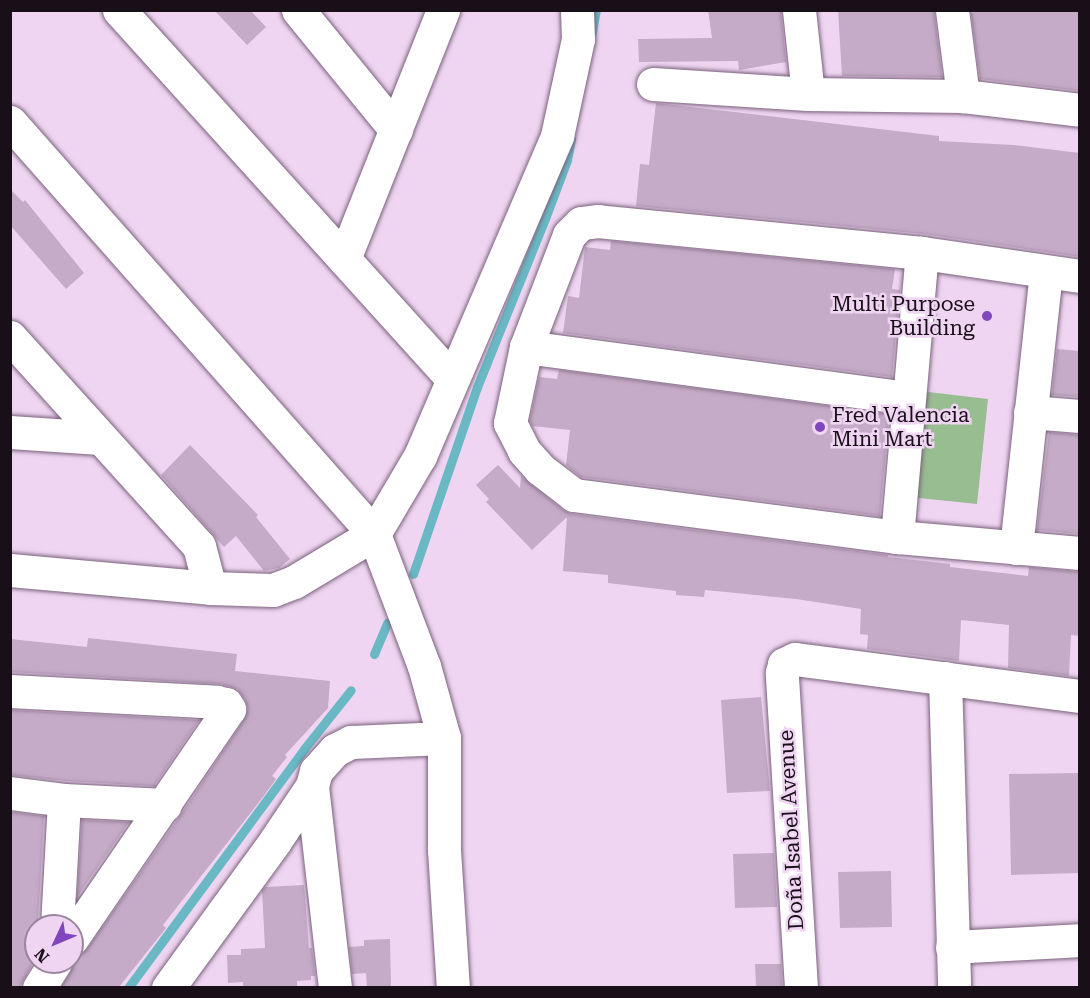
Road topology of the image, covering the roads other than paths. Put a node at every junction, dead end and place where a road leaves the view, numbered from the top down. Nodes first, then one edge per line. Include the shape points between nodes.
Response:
1 (119, 10) edge
2 (298, 10) edge
3 (443, 10) edge
4 (577, 10) edge
5 (799, 10) edge
6 (952, 10) edge
7 (653, 84) dead end
8 (808, 94) junction
9 (963, 96) junction
10 (1080, 110) edge
11 (10, 122) edge
12 (396, 130) junction
13 (922, 253) junction
14 (344, 259) junction
15 (1046, 273) junction
16 (1080, 276) edge
17 (10, 337) edge
18 (526, 347) junction
19 (452, 378) junction
20 (909, 398) junction
21 (1030, 412) junction
22 (1080, 416) edge
23 (10, 432) edge
24 (100, 438) junction
25 (374, 534) junction
26 (897, 537) junction
27 (1016, 548) junction
28 (1080, 553) edge
29 (10, 570) edge
30 (210, 588) junction
31 (945, 678) junction
32 (10, 691) edge
33 (1080, 696) edge
34 (444, 738) junction
35 (312, 786) junction
36 (10, 793) edge
37 (64, 800) junction
38 (165, 805) junction
39 (58, 914) edge
40 (84, 921) edge
41 (1080, 940) edge
42 (952, 947) junction
43 (193, 955) junction
44 (47, 974) edge
45 (39, 987) edge
46 (168, 987) edge
47 (197, 987) edge
48 (335, 987) edge
49 (453, 987) edge
50 (801, 987) edge
51 (954, 987) edge

1 - 14 street
2 - 12 street
3 - 12 street
4 - 19 street via 578,39 557,136
5 - 8 street
6 - 9 street
7 - 8 street
8 - 9 street
9 - 10 street
11 - 25 street
12 - 14 street
13 - 15 street
13 - 18 street via 598,221 581,223 569,235
13 - 20 street
14 - 19 street
15 - 16 street
15 - 21 street
17 - 24 street
18 - 20 street
18 - 26 street via 510,423 524,451 574,495
19 - 25 street via 420,456
20 - 26 street
21 - 22 street
21 - 27 street
23 - 24 street
24 - 30 street via 199,546
25 - 30 street via 294,582 273,590
25 - 34 street via 424,666
26 - 27 street
27 - 28 street
29 - 30 street
31 - 33 street
31 - 42 street
31 - 50 street, Doña Isabel Avenue via 795,660 784,664
32 - 38 street via 226,704 226,716
34 - 35 street via 351,742 335,750 316,771
34 - 49 street via 444,849
35 - 43 street
35 - 48 street
36 - 37 street
37 - 38 street
37 - 39 street
38 - 40 street
41 - 42 street
42 - 51 street
43 - 46 street
43 - 47 street
44 - 45 street

